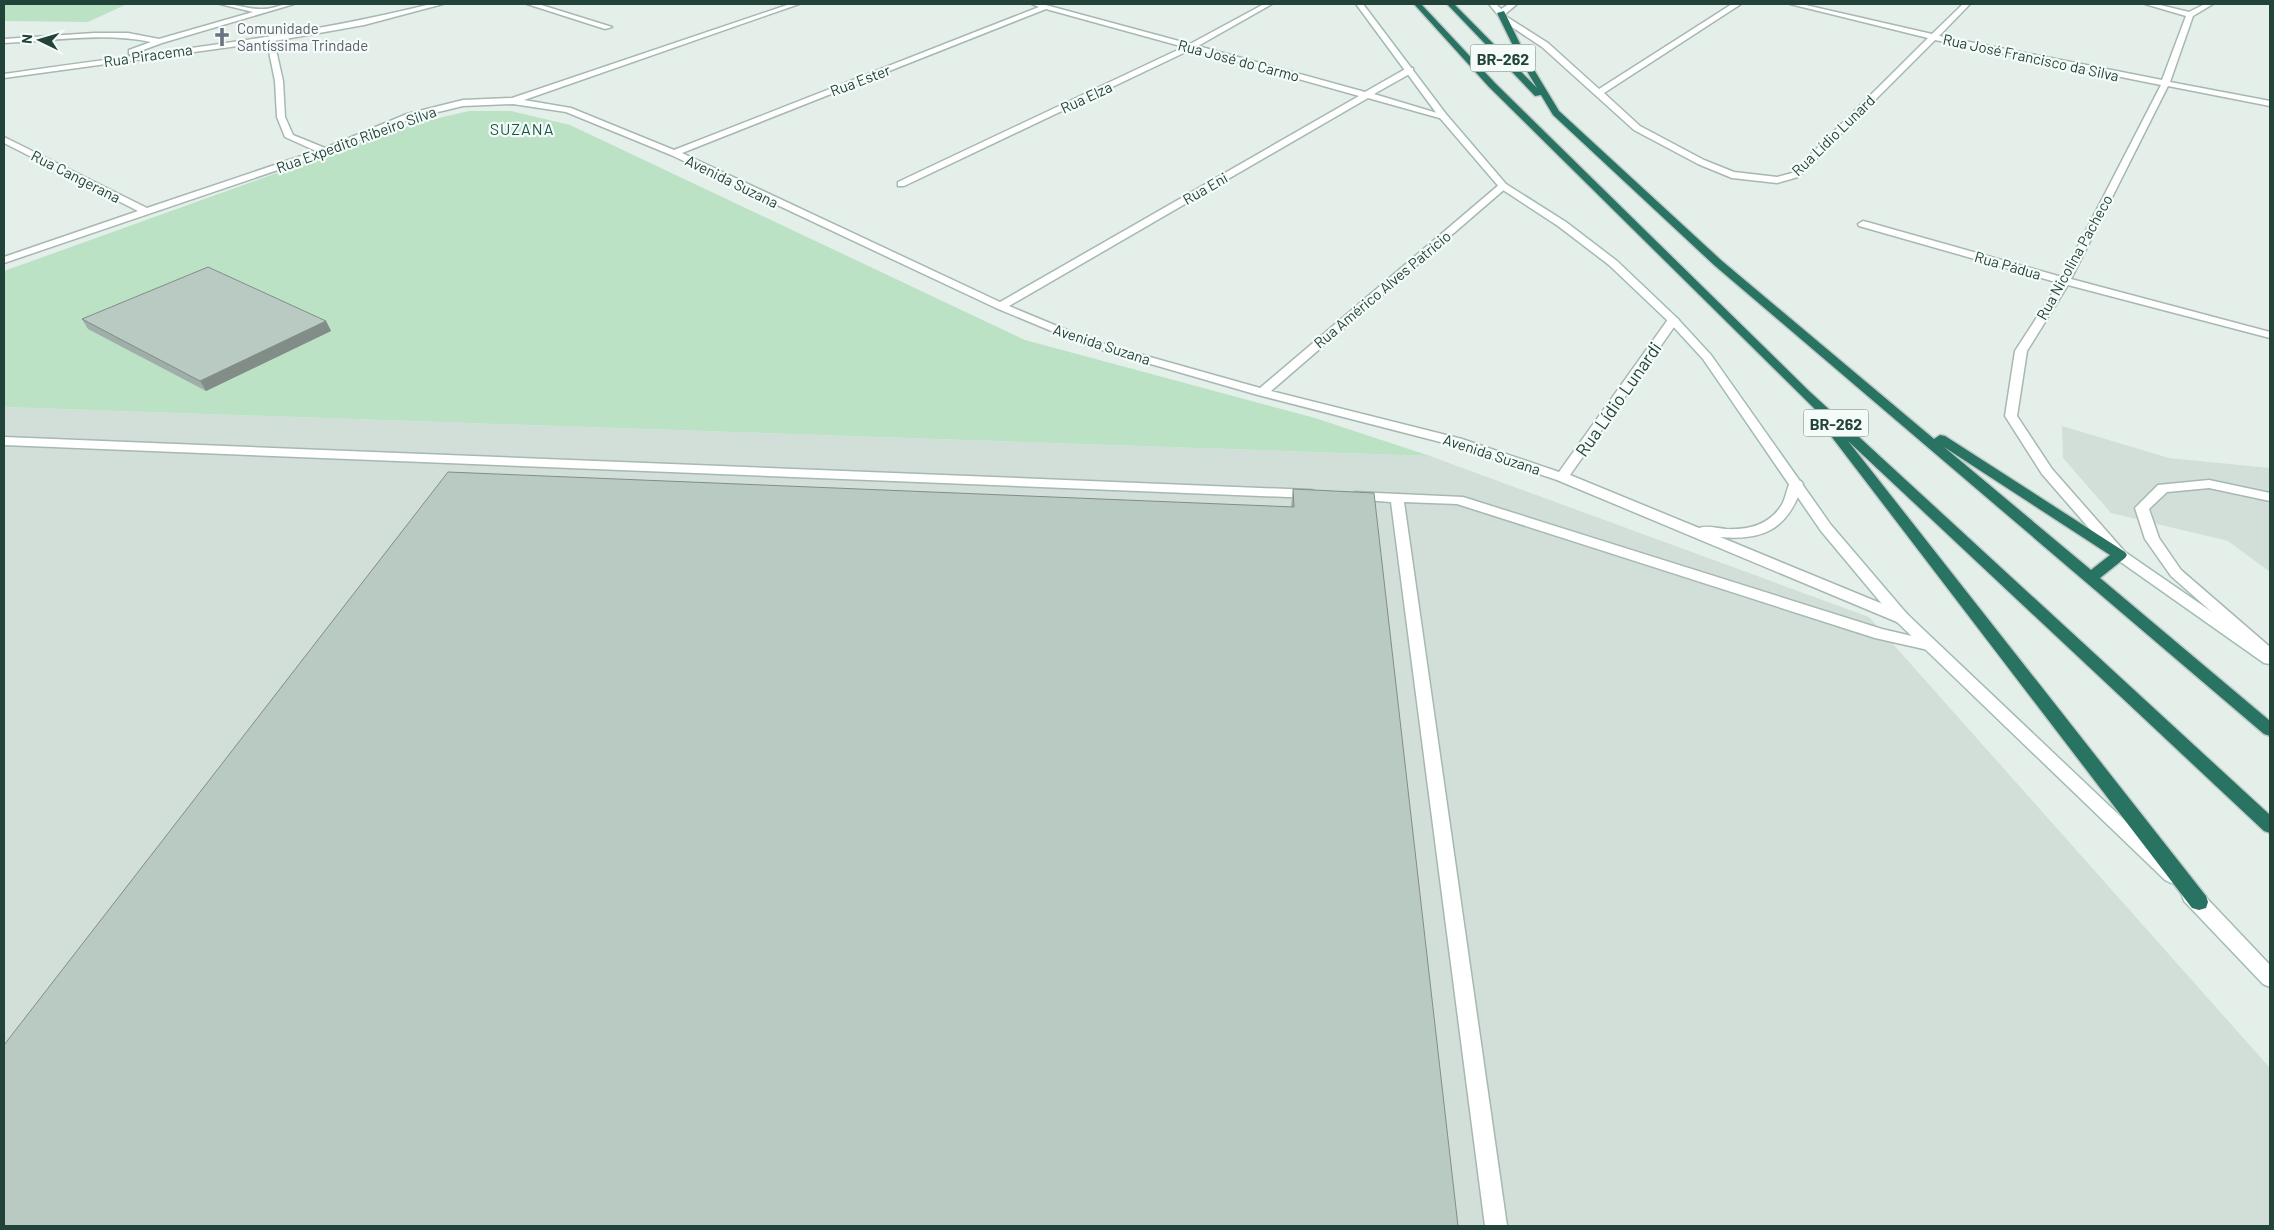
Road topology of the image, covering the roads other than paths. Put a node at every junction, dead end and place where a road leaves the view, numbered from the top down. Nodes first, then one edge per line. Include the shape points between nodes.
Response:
1 (224, 4) edge
2 (290, 4) edge
3 (439, 4) edge
4 (532, 4) edge
5 (796, 4) edge
6 (1035, 4) edge
7 (1269, 4) edge
8 (1358, 4) edge
9 (1417, 4) edge
10 (1450, 4) edge
11 (1492, 4) edge
12 (1513, 4) edge
13 (1737, 4) edge
14 (1793, 4) edge
15 (1967, 4) edge
16 (2149, 4) edge
17 (2210, 4) edge
18 (1046, 7) junction
19 (260, 12) junction
20 (2190, 15) junction
21 (1503, 16) junction
22 (608, 27) dead end
23 (1933, 37) junction
24 (270, 39) junction
25 (159, 41) junction
26 (4, 42) edge
27 (1191, 47) junction
28 (109, 61) junction
29 (1410, 70) junction
30 (4, 76) edge
31 (2165, 84) junction
32 (1603, 91) junction
33 (1368, 94) junction
34 (513, 100) junction
35 (2270, 104) edge
36 (1556, 113) junction
37 (1443, 116) junction
38 (4, 140) edge
39 (325, 151) junction
40 (674, 153) junction
41 (901, 184) dead end
42 (1503, 186) junction
43 (147, 212) junction
44 (1863, 224) dead end
45 (4, 260) edge
46 (2064, 281) junction
47 (1000, 306) junction
48 (1673, 320) junction
49 (2270, 336) edge
50 (1262, 392) junction
51 (1805, 394) junction
52 (1884, 403) junction
53 (4, 441) edge
54 (1562, 477) junction
55 (1796, 484) junction
56 (1397, 497) junction
57 (2270, 497) edge
58 (1683, 527) junction
59 (2120, 555) junction
60 (2092, 577) junction
61 (1902, 618) junction
62 (1928, 645) junction
63 (2270, 655) edge
64 (2270, 659) edge
65 (2270, 730) edge
66 (2270, 826) edge
67 (2199, 902) junction
68 (2270, 965) edge
69 (2270, 978) edge
70 (1496, 1226) edge

1 - 19 street
2 - 19 street
3 - 24 street, Rua Piracema via 364,23
4 - 22 street
5 - 34 street, Rua Expedito Ribeiro Silva
6 - 18 street, Rua José do Carmo
7 - 27 street, Rua Elza
8 - 29 street
9 - 51 highway, BR-262 via 1492,85
10 - 36 highway, BR-262
11 - 21 street, Rua Lídio Lunard
12 - 21 street
13 - 32 street
14 - 23 street, Rua José Francisco da Silva
15 - 23 street, Rua Lídio Lunard
16 - 20 street
17 - 20 street
18 - 27 street, Rua José do Carmo
18 - 40 street, Rua Ester
19 - 25 street
20 - 31 street, Rua Nicolina Pacheco
21 - 32 street, Rua Lídio Lunard
21 - 36 highway via 1523,58
23 - 31 street, Rua José Francisco da Silva
23 - 32 street, Rua Lídio Lunard via 1795,175 1777,180 1732,175 1701,162 1637,128
24 - 28 street, Rua Piracema
24 - 39 street via 279,81 281,117 289,136
25 - 26 street via 128,35 85,35
25 - 28 street
27 - 33 street, Rua José do Carmo
27 - 41 street, Rua Elza
28 - 30 street, Rua Piracema
29 - 33 street, Rua Eni
29 - 37 street
31 - 35 street, Rua José Francisco da Silva
31 - 46 street, Rua Nicolina Pacheco
33 - 37 street, Rua José do Carmo
33 - 47 street, Rua Eni
34 - 39 street, Rua Expedito Ribeiro Silva via 464,103 410,116
34 - 40 street, Avenida Suzana via 568,110
36 - 52 highway, BR-262 via 1718,263
37 - 42 street
38 - 43 street, Rua Cangerana
39 - 43 street, Rua Expedito Ribeiro Silva
40 - 47 street, Avenida Suzana
42 - 48 street via 1562,224 1612,263
42 - 50 street, Rua Américo Alves Patrício
43 - 45 street, Rua Expedito Ribeiro Silva
44 - 46 street, Rua Pádua
46 - 49 street, Rua Pádua
46 - 59 street, Rua Nicolina Pacheco via 2021,351 2011,416 2047,471
47 - 50 street, Avenida Suzana via 1089,343
48 - 54 street, Rua Lídio Lunardi
48 - 55 street via 1707,357
50 - 54 street, Avenida Suzana via 1456,442
51 - 66 highway, BR-262
51 - 67 highway
52 - 59 highway
52 - 60 highway, BR-262
53 - 56 street
54 - 58 street, Avenida Suzana
55 - 58 street, Avenida Suzana via 1782,514 1764,528 1728,534
55 - 61 street via 1826,528
56 - 62 street via 1458,500 1880,634
56 - 70 street
57 - 63 street via 2209,484 2163,488 2142,508 2152,539 2176,573
58 - 61 street, Avenida Suzana
59 - 60 highway
59 - 64 street, Rua Nicolina Pacheco
60 - 65 highway, BR-262
61 - 62 street
62 - 67 street
67 - 68 street
67 - 69 street

